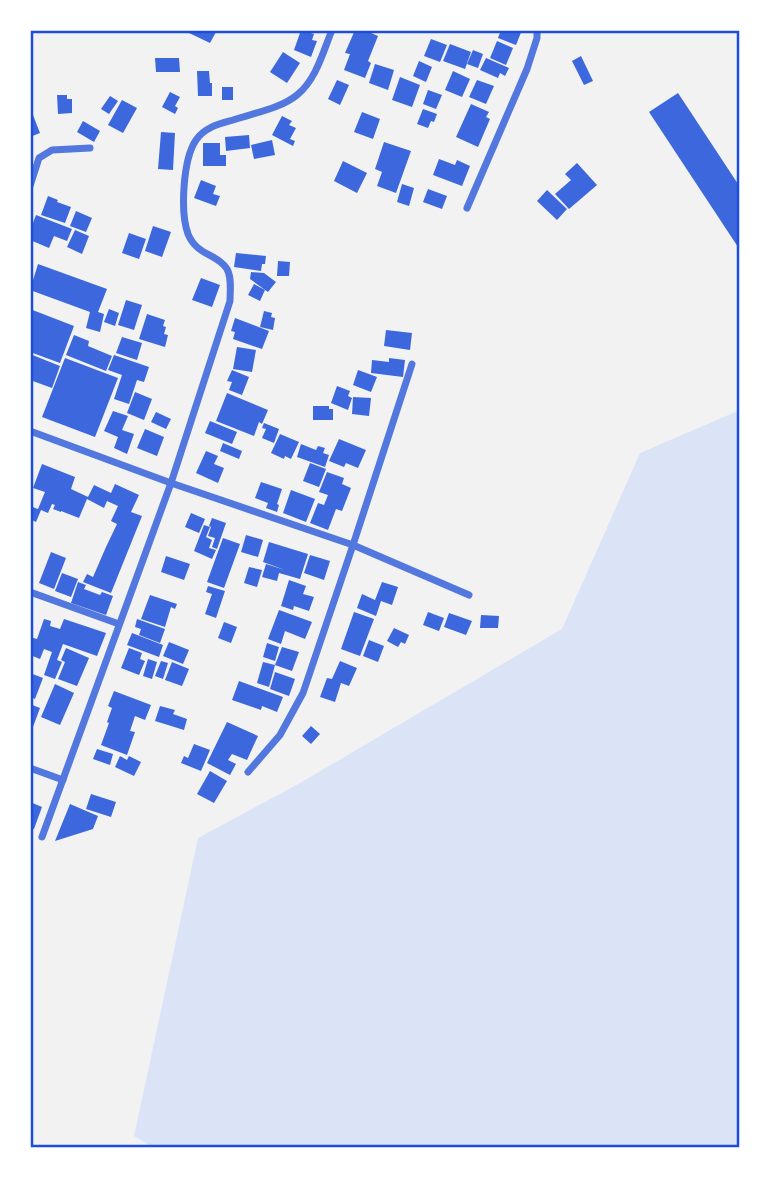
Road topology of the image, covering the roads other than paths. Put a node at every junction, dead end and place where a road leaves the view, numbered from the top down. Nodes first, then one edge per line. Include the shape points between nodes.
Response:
1 (332, 30) edge
2 (537, 30) edge
3 (90, 148) dead end
4 (30, 186) edge
5 (467, 208) dead end
6 (412, 364) dead end
7 (30, 431) edge
8 (171, 483) junction
9 (353, 545) junction
10 (30, 592) edge
11 (470, 595) dead end
12 (119, 624) junction
13 (30, 768) edge
14 (248, 772) dead end
15 (63, 780) junction
16 (42, 836) dead end

1 - 8 street via 307,86 296,97 211,126 196,139 188,159 184,186 188,234 196,248 227,270 230,301
2 - 5 street via 527,69
3 - 4 street via 52,150 39,159
6 - 9 street
7 - 8 street
8 - 9 street
8 - 12 street
9 - 11 street
9 - 14 street via 303,693 280,734
10 - 12 street
12 - 15 street
13 - 15 street
15 - 16 street

